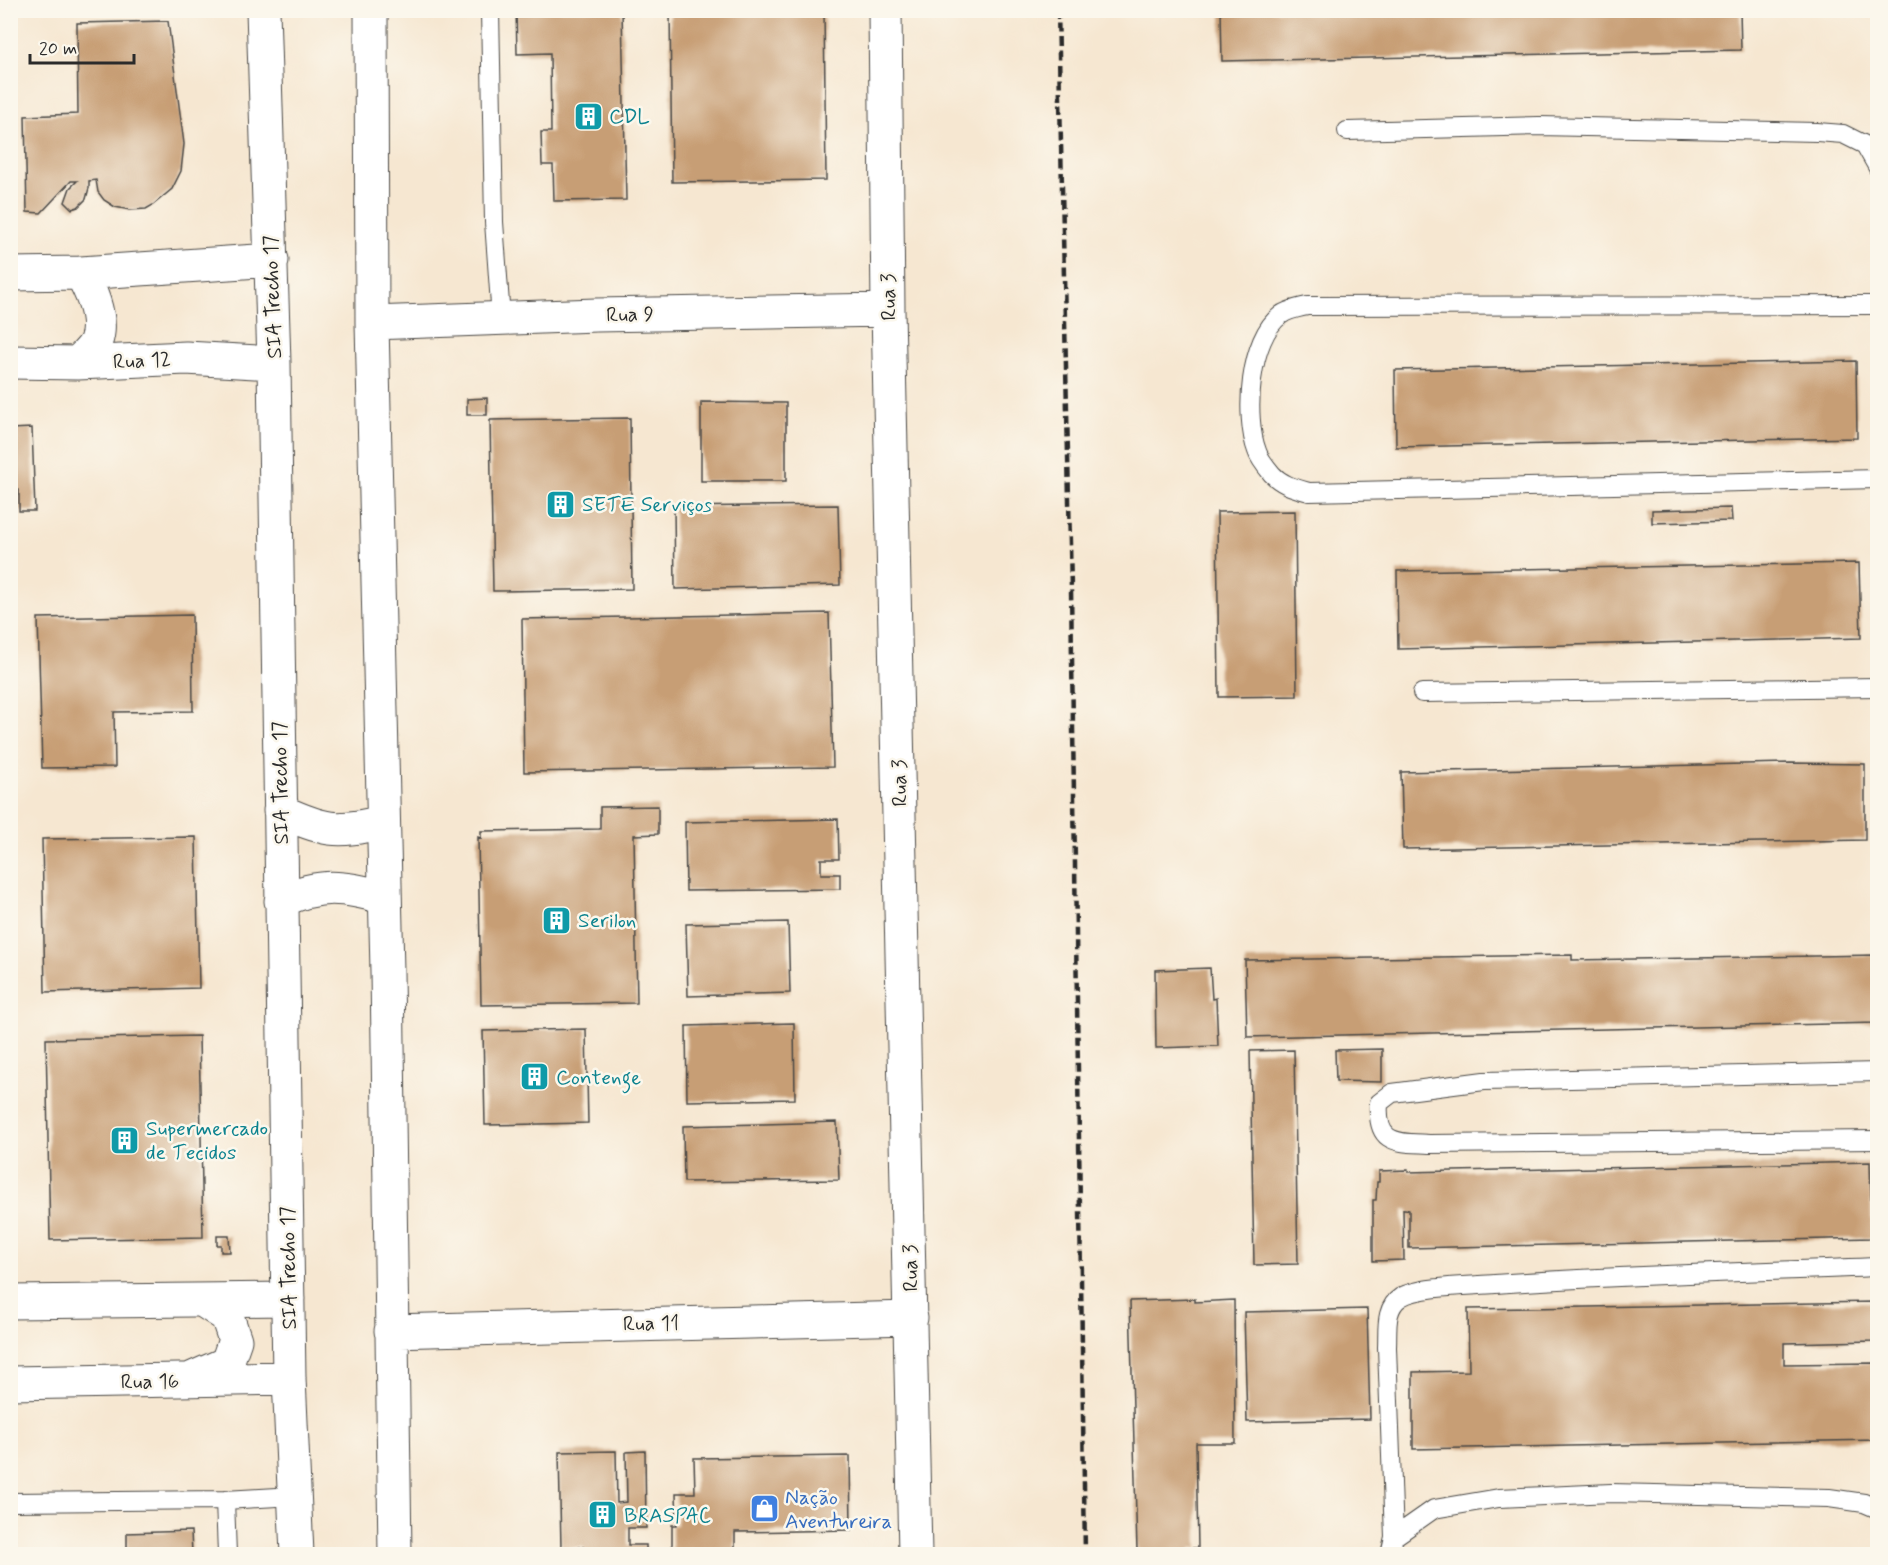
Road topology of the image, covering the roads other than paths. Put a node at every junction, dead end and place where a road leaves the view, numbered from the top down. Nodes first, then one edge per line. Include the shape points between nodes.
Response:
1 (263, 10) edge
2 (371, 10) edge
3 (490, 10) edge
4 (885, 10) edge
5 (1347, 131) dead end
6 (1878, 168) edge
7 (272, 260) junction
8 (81, 273) junction
9 (10, 274) edge
10 (1878, 305) edge
11 (888, 310) junction
12 (501, 318) junction
13 (372, 323) junction
14 (10, 362) edge
15 (78, 363) junction
16 (274, 363) junction
17 (1878, 479) edge
18 (1878, 687) edge
19 (1422, 693) dead end
20 (280, 811) junction
21 (382, 822) junction
22 (385, 898) junction
23 (281, 901) junction
24 (1878, 1072) edge
25 (1878, 1140) edge
26 (1878, 1267) edge
27 (288, 1299) junction
28 (202, 1300) junction
29 (10, 1302) edge
30 (911, 1318) junction
31 (391, 1331) junction
32 (290, 1378) junction
33 (189, 1380) junction
34 (10, 1383) edge
35 (295, 1496) junction
36 (225, 1500) junction
37 (10, 1502) edge
38 (1878, 1509) edge
39 (1392, 1546) edge
40 (227, 1554) edge
41 (297, 1554) edge
42 (395, 1554) edge
43 (915, 1554) edge

1 - 7 street, SIA Trecho 17
2 - 13 street
3 - 12 lane via 494,222
4 - 11 street, Rua 3
5 - 6 lane via 1539,126 1817,132 1843,134 1865,145
7 - 8 street
7 - 16 street, SIA Trecho 17
8 - 9 street
8 - 15 street via 90,289 98,324 96,339
10 - 17 lane via 1307,306 1281,315 1266,334 1254,362 1251,384 1251,427 1257,452 1285,485 1309,492
11 - 12 street, Rua 9
11 - 30 street, Rua 3
12 - 13 street, Rua 9
13 - 21 street
14 - 15 street, Rua 12
15 - 16 street, Rua 12 via 186,358
16 - 20 street, SIA Trecho 17
18 - 19 lane
20 - 21 street via 336,831
20 - 23 street, SIA Trecho 17
21 - 22 street
22 - 23 street via 338,887 300,892
22 - 31 street
23 - 27 street, SIA Trecho 17
24 - 25 lane via 1484,1081 1392,1093 1379,1103 1382,1128 1395,1142
26 - 39 lane via 1543,1281 1439,1288 1403,1296 1391,1307 1387,1347
27 - 28 street
27 - 32 street, SIA Trecho 17
28 - 29 street
28 - 33 street via 227,1316 235,1340 227,1363
30 - 31 street, Rua 11
30 - 43 street, Rua 3
31 - 42 street
32 - 33 street, Rua 16
32 - 35 street, SIA Trecho 17
33 - 34 street, Rua 16
35 - 36 lane
35 - 41 street, SIA Trecho 17
36 - 37 lane
36 - 40 lane
38 - 39 lane via 1829,1498 1611,1493 1499,1498 1434,1509

